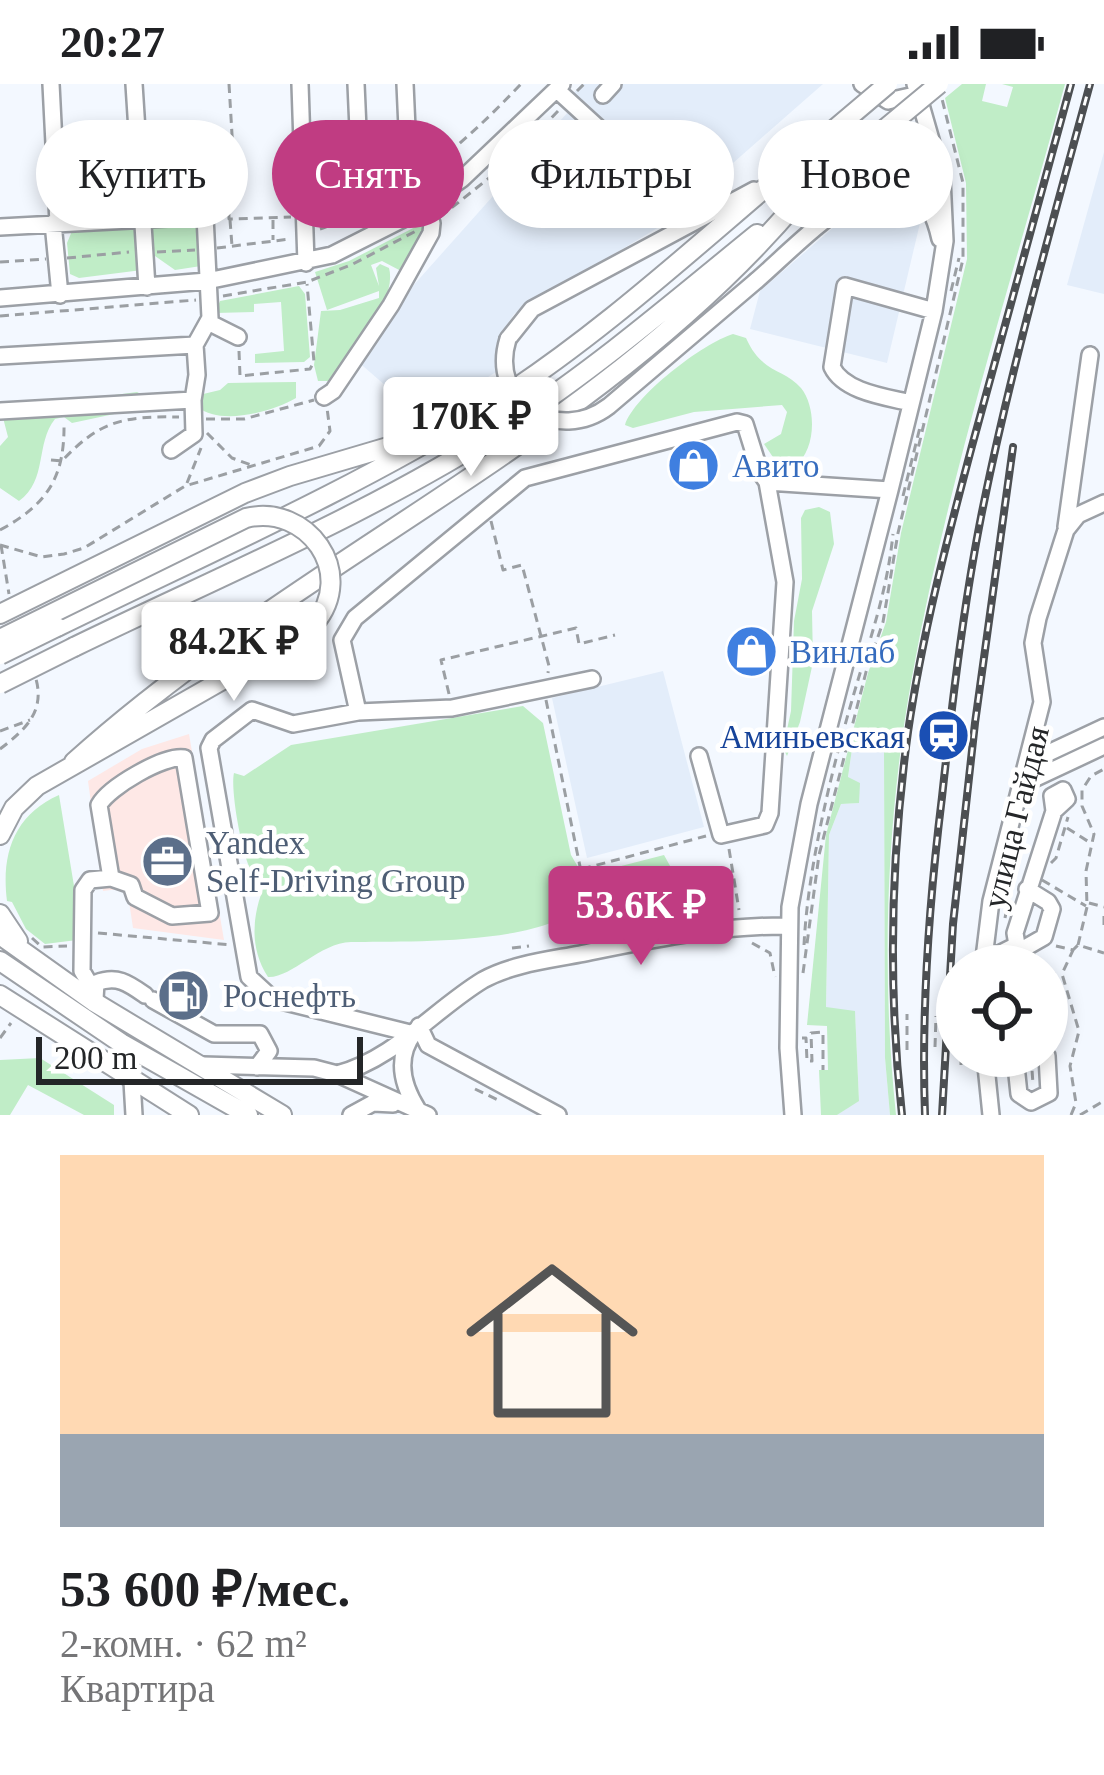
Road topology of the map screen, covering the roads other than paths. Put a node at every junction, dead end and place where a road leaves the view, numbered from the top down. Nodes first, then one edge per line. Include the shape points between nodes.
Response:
1 (51, 84) edge
2 (134, 84) edge
3 (299, 84) edge
4 (356, 84) edge
5 (405, 84) edge
6 (862, 84) edge
7 (887, 84) edge
8 (939, 86) edge
9 (560, 87) edge
10 (917, 89) edge
11 (52, 120) edge
12 (137, 120) edge
13 (299, 120) edge
14 (358, 120) edge
15 (407, 120) edge
16 (593, 120) edge
17 (845, 120) edge
18 (897, 120) edge
19 (464, 177) edge
20 (758, 188) edge
21 (758, 193) edge
22 (36, 224) edge
23 (0, 227) edge
24 (56, 228) edge
25 (145, 228) edge
26 (206, 228) edge
27 (300, 228) edge
28 (385, 228) edge
29 (431, 228) edge
30 (764, 228) edge
31 (773, 228) edge
32 (817, 228) edge
33 (937, 228) edge
34 (306, 263) junction
35 (942, 266) junction
36 (147, 286) junction
37 (209, 290) junction
38 (60, 295) junction
39 (0, 298) edge
40 (934, 310) junction
41 (210, 323) junction
42 (238, 337) road end
43 (195, 345) junction
44 (1090, 355) dead end
45 (0, 356) edge
46 (324, 397) road end
47 (911, 403) junction
48 (0, 411) edge
49 (196, 412) junction
50 (460, 422) junction
51 (171, 450) dead end
52 (767, 482) junction
53 (890, 490) junction
54 (1104, 503) edge
55 (1066, 530) junction
56 (393, 588) junction
57 (398, 606) dead end
58 (5, 608) edge
59 (0, 639) edge
60 (0, 655) edge
61 (592, 679) dead end
62 (0, 684) edge
63 (358, 712) junction
64 (1104, 727) edge
65 (1104, 746) edge
66 (700, 756) dead end
67 (74, 762) junction
68 (1027, 763) junction
69 (1021, 785) junction
70 (1062, 812) road end
71 (0, 835) edge
72 (111, 878) junction
73 (1027, 889) junction
74 (0, 914) edge
75 (789, 926) junction
76 (0, 935) edge
77 (986, 945) edge
78 (1022, 945) edge
79 (1037, 945) edge
80 (27, 955) junction
81 (0, 961) edge
82 (82, 971) junction
83 (108, 978) junction
84 (0, 995) edge
85 (95, 997) junction
86 (414, 1029) junction
87 (200, 1065) junction
88 (257, 1066) junction
89 (338, 1074) junction
90 (987, 1077) edge
91 (1017, 1077) edge
92 (1048, 1077) edge
93 (133, 1081) junction
94 (402, 1104) junction
95 (424, 1113) edge
96 (134, 1115) edge
97 (189, 1115) edge
98 (248, 1115) edge
99 (282, 1115) edge
100 (351, 1115) edge
101 (558, 1115) edge
102 (793, 1115) edge
103 (991, 1115) edge

1 - 11 street
2 - 12 street
3 - 13 street
4 - 14 street
5 - 15 street
6 - 10 street via 888,101
7 - 17 main road, bridge
8 - 18 main road, bridge
9 - 16 street
9 - 19 street
10 - 35 street via 942,178
20 - 32 street, bridge via 532,309 508,339 504,372 516,399 559,423 587,419
21 - 50 main road via 569,347
22 - 23 street
24 - 38 street
25 - 36 street
26 - 37 street
27 - 34 street
28 - 34 street
29 - 46 street via 391,305
30 - 62 main road, bridge via 508,425 369,503
31 - 67 main road via 718,288 558,420 229,639
33 - 35 street, bridge
34 - 37 street
35 - 40 street
36 - 37 street
36 - 38 street
37 - 41 street
38 - 39 street
40 - 47 street
40 - 47 street via 845,286 836,376
41 - 42 street
41 - 43 street
43 - 45 street
43 - 49 street
44 - 55 street, улица Гайдая
47 - 53 street
48 - 49 street
49 - 51 street via 194,434
50 - 58 main road via 245,493
50 - 60 main road, bridge
52 - 53 street
52 - 56 street via 748,427 737,422 538,471
52 - 66 street via 785,582 770,813 760,828 722,833
53 - 75 street via 809,804
54 - 55 street, улица Гайдая
55 - 68 street, улица Гайдая via 1033,643 1042,702
56 - 57 street
56 - 63 street via 343,635
59 - 67 main road, bridge via 246,518 293,520 324,552 327,602 313,624
61 - 63 street via 452,708
63 - 86 street via 293,724 255,711 209,745 242,946 249,977 273,998
64 - 68 street
65 - 69 street
67 - 71 main road via 25,796
68 - 69 street, улица Гайдая
69 - 77 street, улица Гайдая
70 - 73 street via 1043,869
72 - 72 street via 102,798 171,757 184,758 210,913 172,916
72 - 82 street via 90,880 83,890
73 - 78 street via 1015,933
73 - 79 street via 1052,909
74 - 80 main road
75 - 86 street via 706,930 505,970
75 - 102 street
76 - 80 main road
80 - 85 main road
81 - 98 main road
82 - 83 street
82 - 85 street
83 - 85 street via 96,983
83 - 88 street via 214,1034 260,1034 268,1051
84 - 93 main road
85 - 87 main road
86 - 89 street
86 - 95 street via 401,1063
86 - 101 street via 428,1045
87 - 88 street
87 - 99 main road
88 - 89 street
89 - 94 street
90 - 103 street
91 - 92 street via 1018,1094 1035,1102 1049,1093
93 - 96 street
93 - 97 main road
94 - 95 street
94 - 100 street via 374,1103

